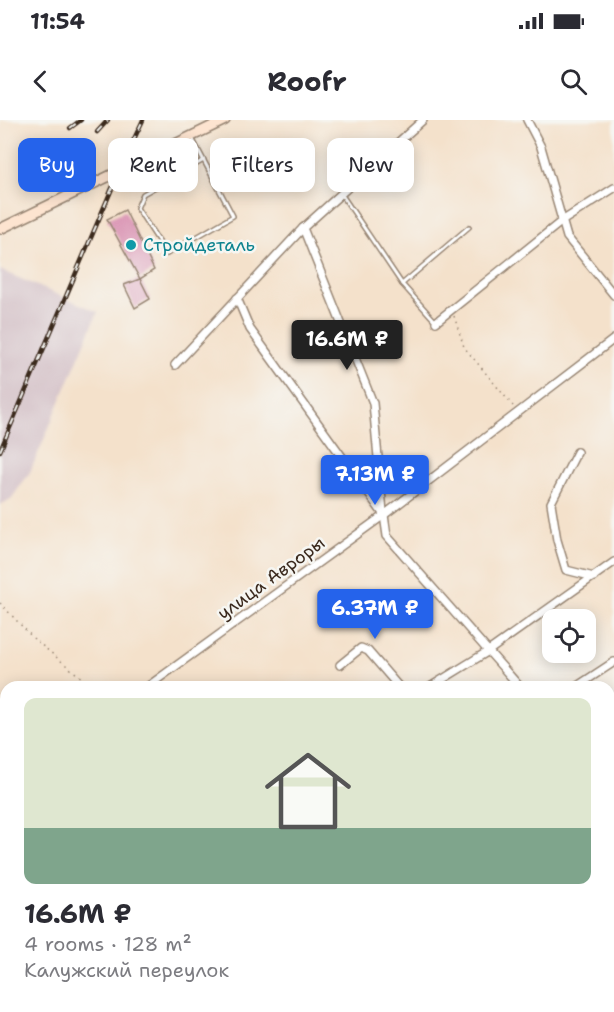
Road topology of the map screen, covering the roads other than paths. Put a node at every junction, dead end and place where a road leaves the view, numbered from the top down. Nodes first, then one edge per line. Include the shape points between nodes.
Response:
1 (225, 120) edge
2 (423, 120) edge
3 (527, 120) edge
4 (191, 136) junction
5 (204, 160) junction
6 (614, 188) edge
7 (341, 194) junction
8 (562, 221) junction
9 (469, 227) dead end
10 (303, 228) junction
11 (0, 229) edge
12 (402, 284) junction
13 (614, 295) edge
14 (237, 298) junction
15 (436, 322) joint
16 (614, 339) edge
17 (175, 365) dead end
18 (576, 452) dead end
19 (384, 514) junction
20 (614, 562) edge
21 (594, 577) junction
22 (487, 652) junction
23 (614, 662) edge
24 (340, 665) dead end
25 (155, 681) edge
26 (394, 681) edge
27 (440, 681) edge
28 (514, 681) edge
29 (585, 681) edge

1 - 4 main road
2 - 7 street
3 - 8 street via 541,147
4 - 5 lane
4 - 11 main road
5 - 5 lane via 233,216 167,254 137,208 143,194
6 - 8 street
7 - 10 street
7 - 12 lane
8 - 13 street via 567,237
8 - 15 street
9 - 12 lane
10 - 14 street
10 - 19 street via 373,403
12 - 15 lane
14 - 17 street
14 - 19 street via 250,329
16 - 19 street, улица Авроры
18 - 21 street via 551,503 566,570
19 - 22 street via 387,536
19 - 25 street, улица Авроры
20 - 21 street
21 - 22 street
22 - 27 street
22 - 28 street
23 - 29 street
24 - 26 street via 361,648

